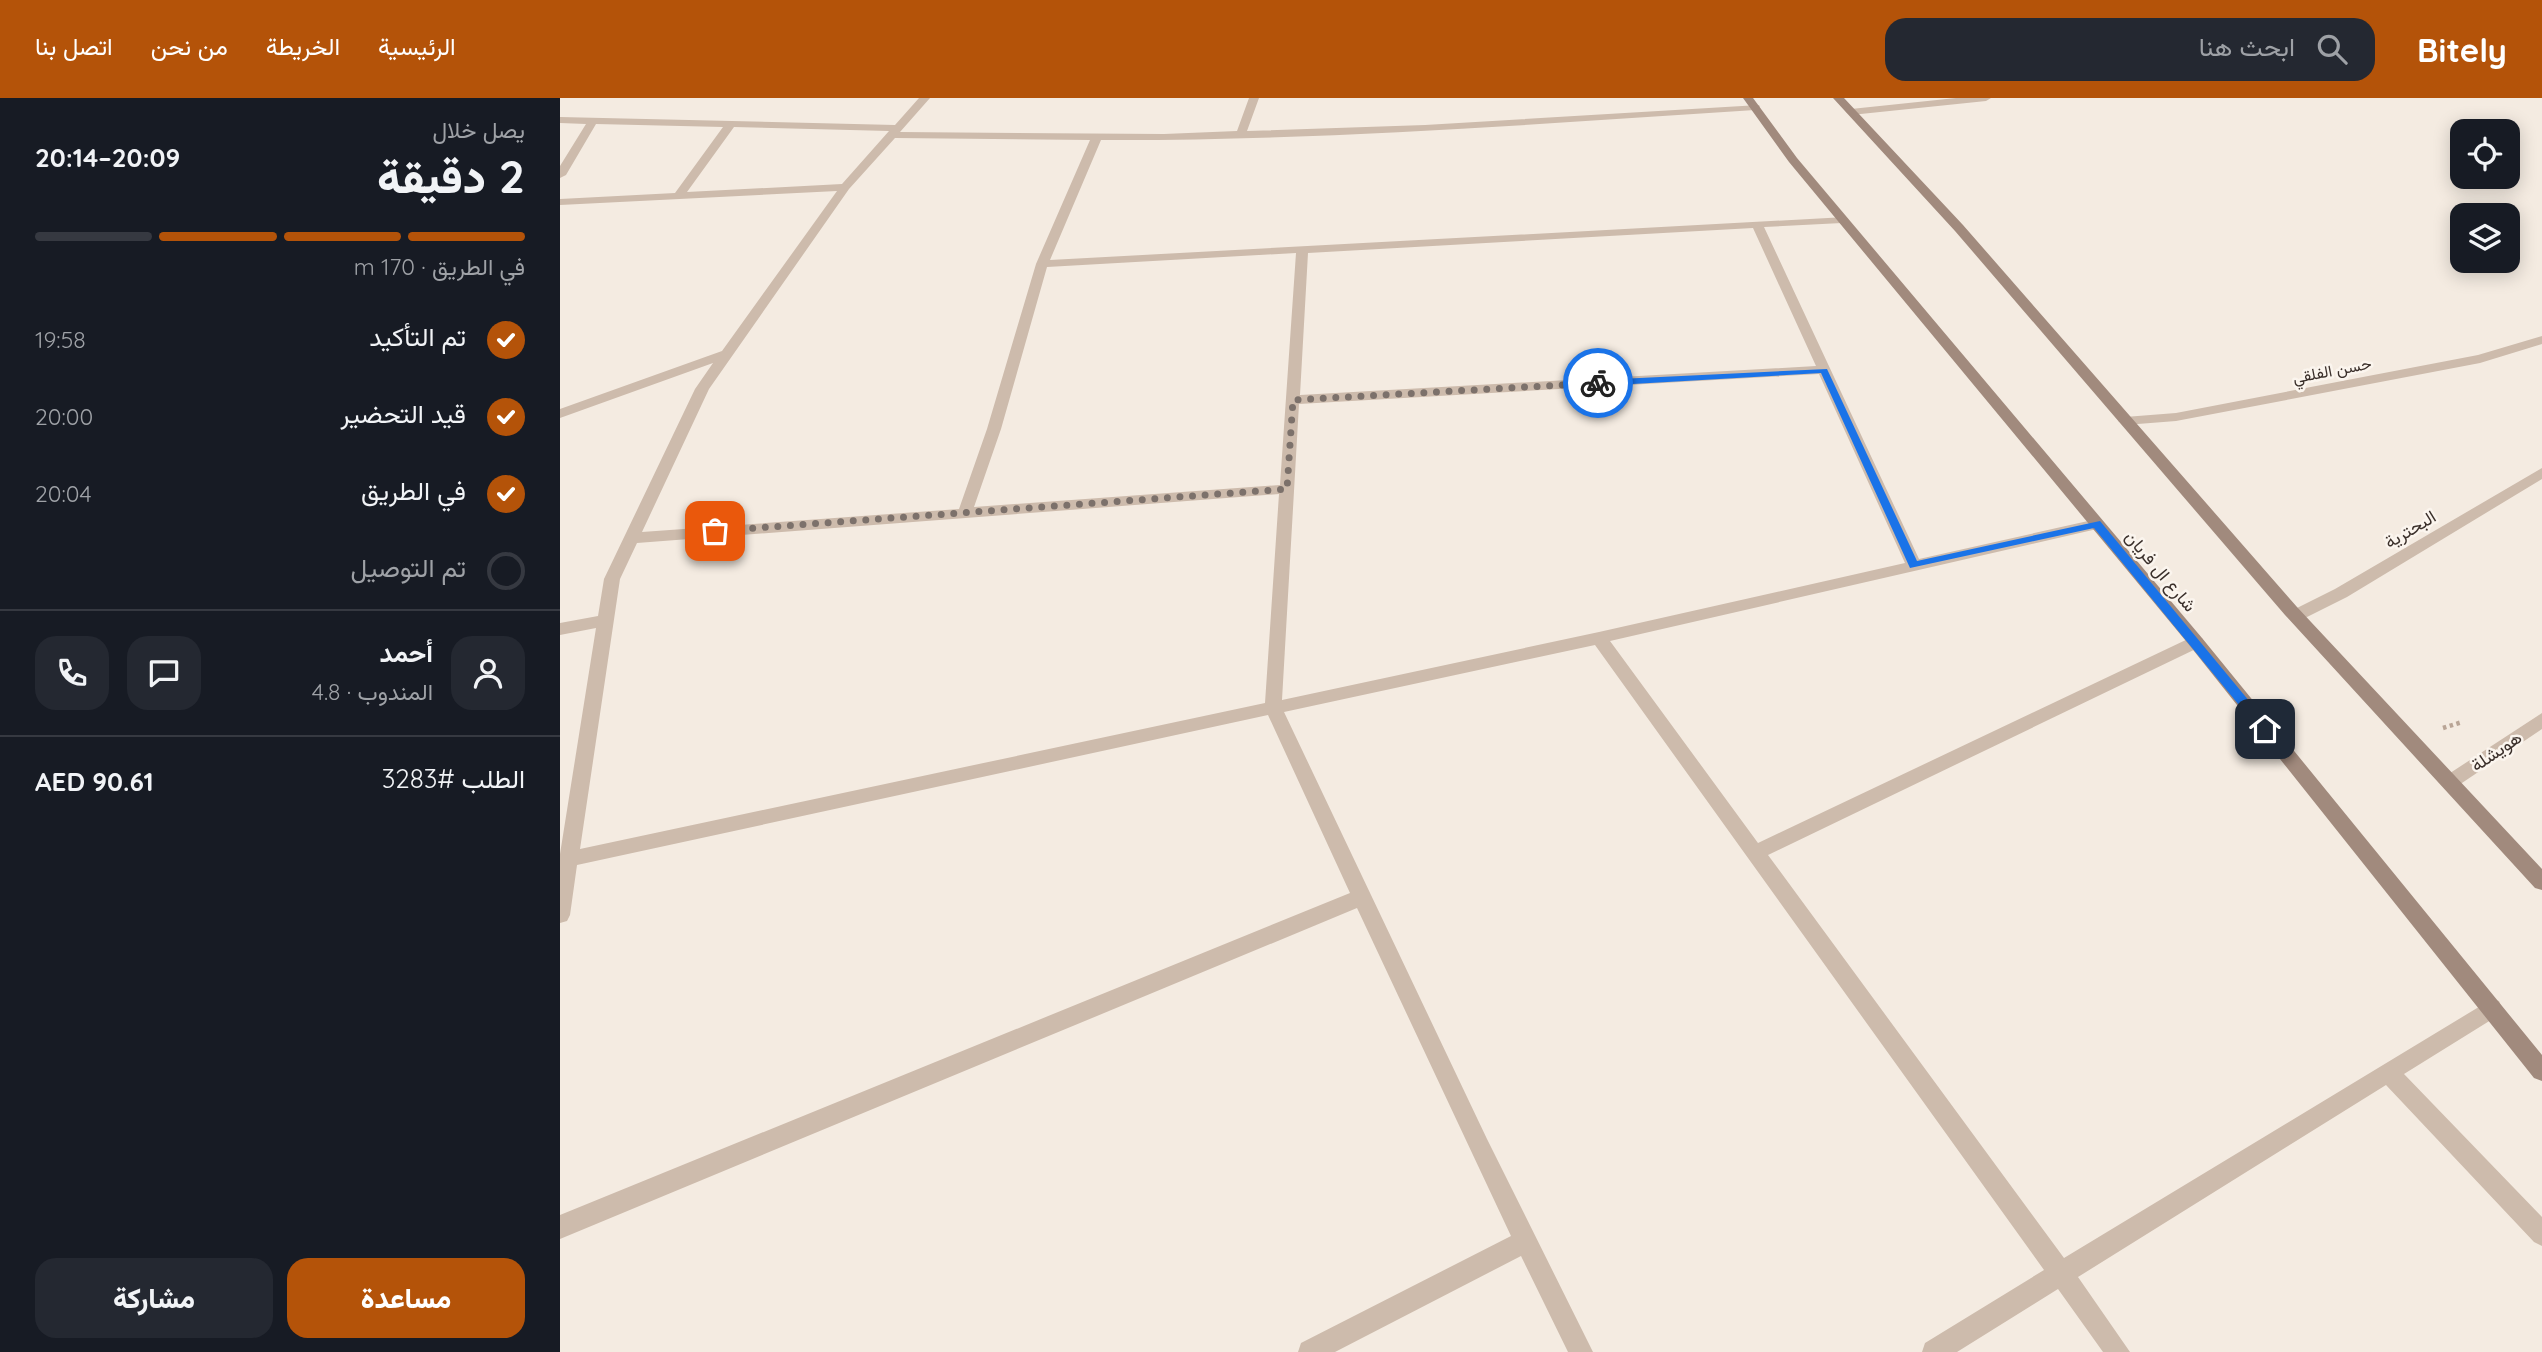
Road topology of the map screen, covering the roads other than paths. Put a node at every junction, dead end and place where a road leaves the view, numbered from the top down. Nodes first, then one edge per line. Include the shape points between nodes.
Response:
1 (925, 98) edge
2 (1254, 98) edge
3 (1838, 98) edge
4 (1986, 98) edge
5 (1752, 102) edge
6 (1851, 112) junction
7 (560, 120) edge
8 (593, 121) junction
9 (731, 124) junction
10 (895, 132) junction
11 (1241, 134) junction
12 (1097, 137) junction
13 (560, 175) edge
14 (845, 187) junction
15 (678, 196) junction
16 (560, 202) edge
17 (1842, 219) junction
18 (1757, 223) junction
19 (1302, 249) junction
20 (1042, 264) junction
21 (2542, 340) edge
22 (727, 354) junction
23 (1824, 370) junction
24 (1293, 400) junction
25 (560, 414) edge
26 (2125, 421) junction
27 (2542, 472) edge
28 (1287, 489) junction
29 (965, 513) junction
30 (2097, 524) junction
31 (632, 538) junction
32 (1914, 566) junction
33 (2295, 616) junction
34 (605, 621) junction
35 (560, 629) edge
36 (1599, 638) junction
37 (2196, 642) junction
38 (1273, 707) junction
39 (2542, 720) edge
40 (2450, 782) junction
41 (567, 832) edge
42 (1755, 853) junction
43 (569, 859) junction
44 (2542, 882) edge
45 (1362, 897) junction
46 (560, 915) edge
47 (2492, 1009) junction
48 (2542, 1071) edge
49 (2388, 1072) junction
50 (560, 1227) edge
51 (2542, 1234) edge
52 (1525, 1241) junction
53 (2060, 1275) junction
54 (1310, 1352) edge
55 (1581, 1352) edge
56 (1934, 1352) edge
57 (2118, 1352) edge

1 - 10 street
2 - 11 street
3 - 6 main road
4 - 6 street
5 - 11 street via 1425,128
5 - 17 main road, شارع ال فريان
6 - 26 main road via 1959,228
7 - 8 street
8 - 9 street
8 - 13 street
9 - 10 street
9 - 15 street
10 - 12 street
10 - 14 street
11 - 12 street
12 - 20 street
14 - 15 street
14 - 22 street
15 - 16 street
17 - 18 street
17 - 30 main road, شارع ال فريان
18 - 19 street
18 - 23 street
19 - 20 street
19 - 24 street
20 - 29 street
21 - 26 street, حسن الفلقي via 2467,362 2176,417
22 - 25 street
22 - 31 street via 702,389
23 - 24 street
23 - 32 street
24 - 28 street
26 - 33 main road
27 - 33 street, البحترية
28 - 29 street
28 - 38 street
29 - 31 street
30 - 32 street
30 - 37 main road, شارع ال فريان
31 - 34 street via 612,579
32 - 36 street
33 - 40 main road
34 - 35 street
34 - 41 street
36 - 38 street
36 - 42 street
37 - 42 street
37 - 47 main road, شارع ال فريان
38 - 43 street
38 - 45 street
39 - 40 street, هويشلة
40 - 44 main road
41 - 43 street
42 - 53 street
43 - 46 street
45 - 50 street
45 - 52 street
47 - 48 main road, شارع ال فريان
47 - 49 street
49 - 51 street
49 - 53 street
52 - 54 street
52 - 55 street
53 - 56 street
53 - 57 street

